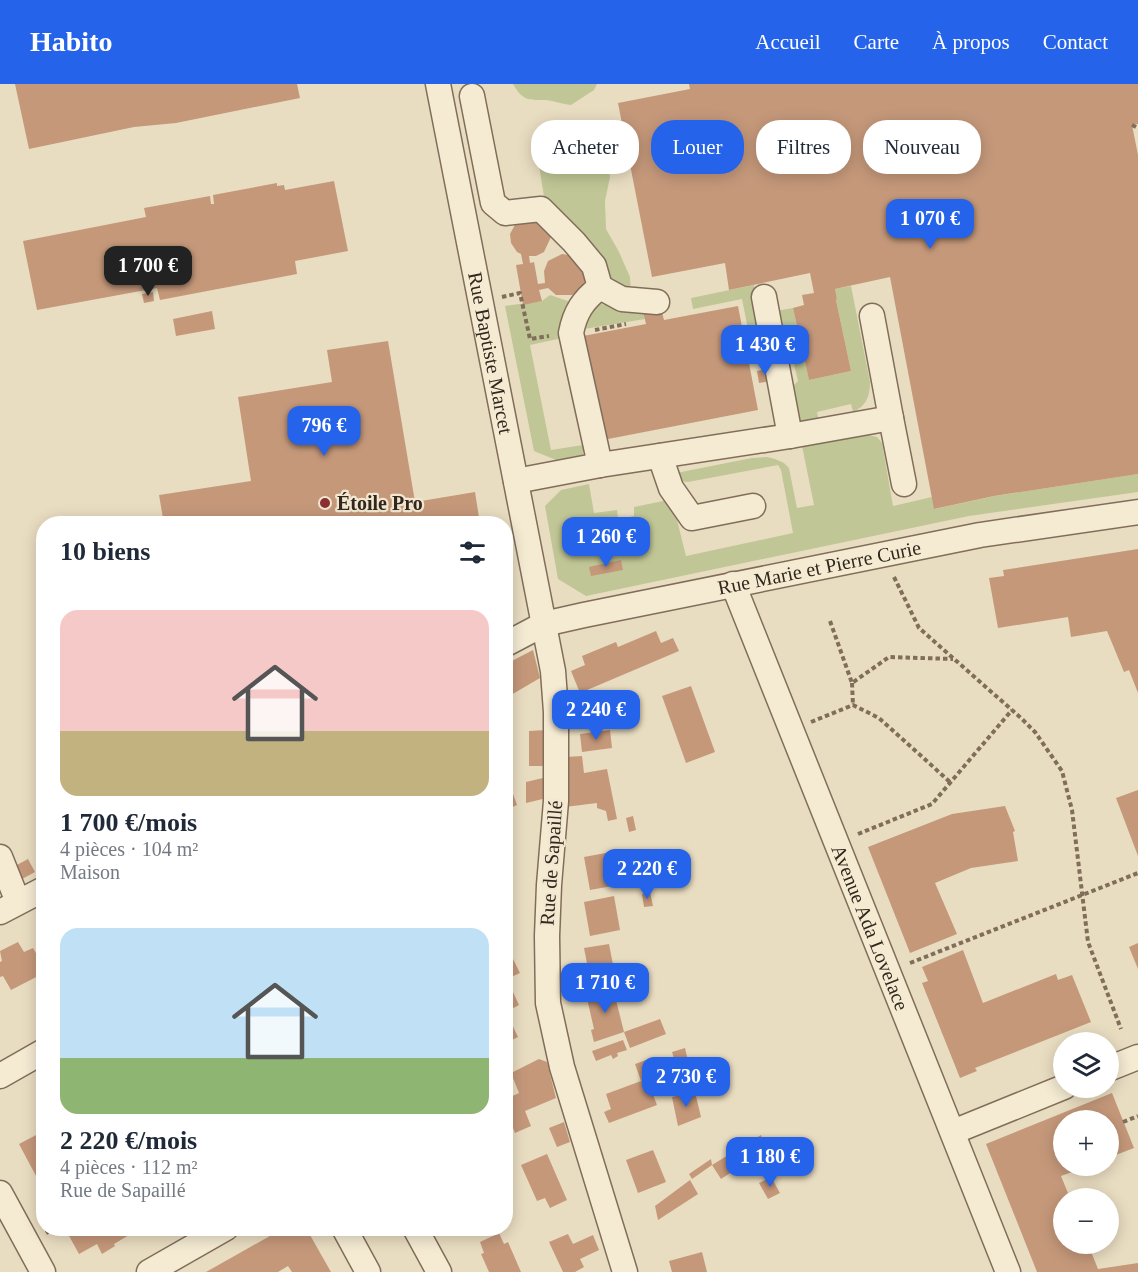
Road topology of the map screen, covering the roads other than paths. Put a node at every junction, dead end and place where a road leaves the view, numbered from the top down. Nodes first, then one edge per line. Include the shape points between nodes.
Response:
1 (476, 90) edge
2 (440, 93) edge
3 (600, 287) junction
4 (764, 297) dead end
5 (657, 302) dead end
6 (872, 316) dead end
7 (891, 418) junction
8 (790, 436) junction
9 (660, 456) junction
10 (600, 465) junction
11 (516, 481) junction
12 (904, 484) dead end
13 (753, 506) dead end
14 (1138, 512) edge
15 (733, 584) junction
16 (544, 624) junction
17 (513, 640) edge
18 (0, 857) edge
19 (36, 893) edge
20 (9, 907) edge
21 (36, 1056) edge
22 (1138, 1057) edge
23 (1119, 1065) edge
24 (0, 1076) edge
25 (1053, 1091) edge
26 (953, 1132) junction
27 (0, 1193) edge
28 (212, 1236) edge
29 (348, 1236) edge
30 (419, 1236) edge
31 (43, 1272) edge
32 (149, 1272) edge
33 (368, 1272) edge
34 (439, 1272) edge
35 (625, 1272) edge
36 (1008, 1272) edge

1 - 2 street
1 - 3 street via 493,203 505,213 541,209 594,266
2 - 11 street, Rue Baptiste Marcet
3 - 5 street via 622,299
3 - 10 street via 585,298 574,315 570,333
4 - 8 street
6 - 7 street
7 - 8 street
7 - 12 street
8 - 9 street
9 - 10 street
9 - 13 street via 671,488 692,518
10 - 11 street
11 - 16 street, Rue Baptiste Marcet
14 - 15 street, Rue Marie et Pierre Curie via 980,535
15 - 16 street, Rue Marie et Pierre Curie
15 - 26 street, Avenue Ada Lovelace
16 - 17 street, Rue Marie et Pierre Curie
16 - 35 street, Rue de Sapaillé via 556,712 556,801 546,936 548,1003 562,1067
18 - 20 street
19 - 20 street
21 - 24 street
22 - 23 street
25 - 26 street
26 - 36 street, Avenue Ada Lovelace
27 - 31 street
28 - 32 street
29 - 33 street
30 - 34 street

